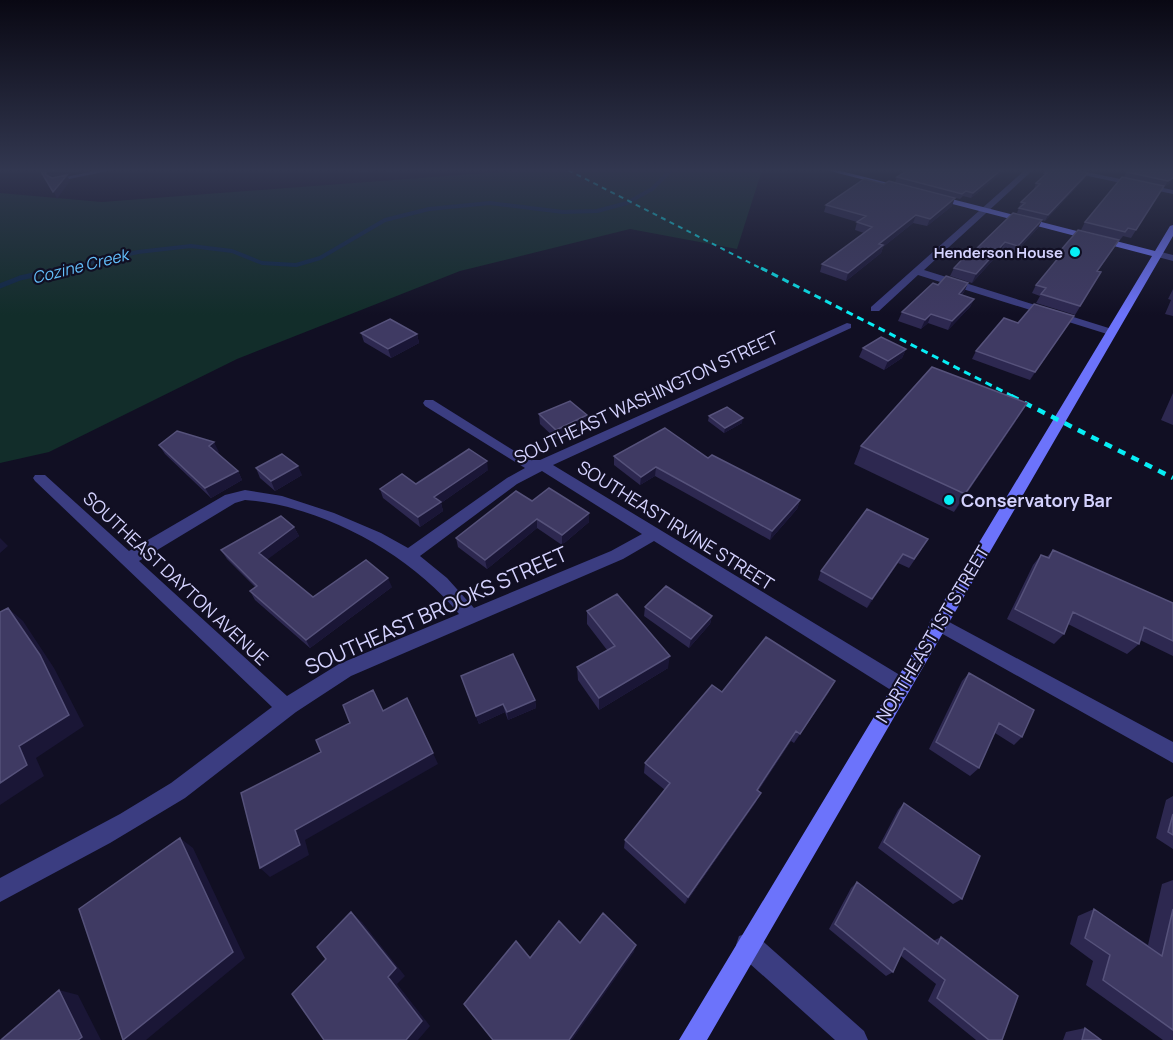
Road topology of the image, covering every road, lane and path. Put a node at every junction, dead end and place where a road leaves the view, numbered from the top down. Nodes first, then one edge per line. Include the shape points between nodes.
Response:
1 (974, 219) edge
2 (1021, 219) edge
3 (1173, 228) edge
4 (1157, 254) junction
5 (1173, 258) edge
6 (916, 271) junction
7 (875, 309) dead end
8 (848, 326) dead end
9 (1111, 332) junction
10 (429, 403) dead end
11 (542, 465) junction
12 (40, 478) dead end
13 (654, 534) junction
14 (409, 556) junction
15 (127, 560) junction
16 (471, 616) junction
17 (938, 623) junction
18 (901, 686) junction
19 (285, 707) junction
20 (1173, 753) edge
21 (0, 891) edge
22 (748, 945) junction
23 (692, 1040) edge
24 (855, 1040) edge

1 - 6 street
2 - 4 street
3 - 4 street, NORTHEAST 1ST STREET
4 - 5 street
4 - 9 street, NORTHEAST 1ST STREET
6 - 7 street
6 - 9 street
8 - 11 street, SOUTHEAST WASHINGTON STREET
9 - 17 street, NORTHEAST 1ST STREET
10 - 11 street, SOUTHEAST IRVINE STREET via 526,464
11 - 13 street, SOUTHEAST IRVINE STREET
11 - 14 street, SOUTHEAST WASHINGTON STREET via 512,481
12 - 15 street, SOUTHEAST DAYTON AVENUE
13 - 16 street, SOUTHEAST BROOKS STREET via 617,555
13 - 18 street, SOUTHEAST IRVINE STREET
14 - 15 street via 335,520 274,499 245,495 215,507
14 - 16 street
15 - 19 street, SOUTHEAST DAYTON AVENUE
16 - 19 street, SOUTHEAST BROOKS STREET via 345,670
17 - 18 street, NORTHEAST 1ST STREET
17 - 20 street
18 - 22 street, NORTHEAST 1ST STREET
19 - 21 street, SOUTHEAST BROOKS STREET via 202,774 165,798
22 - 23 street, NORTHEAST 1ST STREET
22 - 24 street

